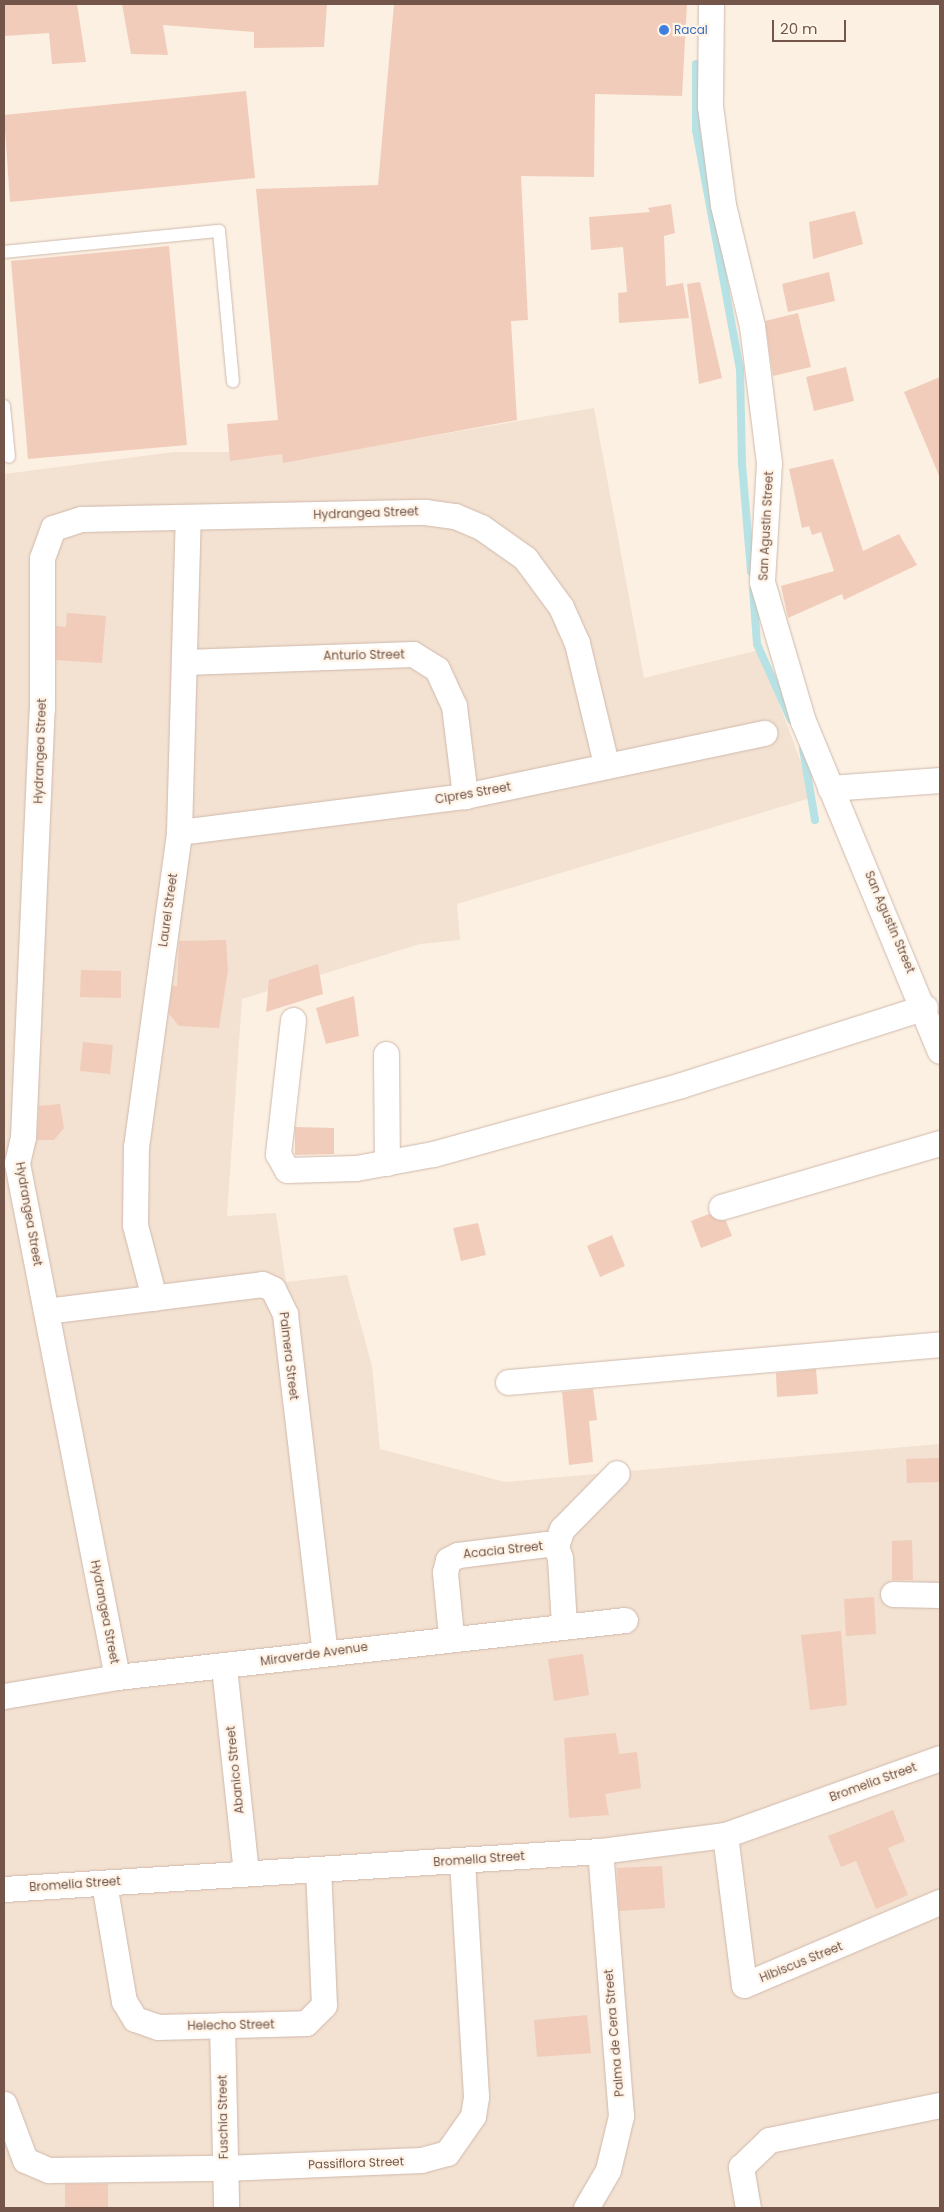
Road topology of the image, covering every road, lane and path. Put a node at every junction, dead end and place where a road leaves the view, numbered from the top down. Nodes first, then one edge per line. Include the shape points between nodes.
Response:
1 (711, 4) edge
2 (4, 246) edge
3 (4, 252) edge
4 (233, 381) dead end
5 (4, 406) edge
6 (9, 457) dead end
7 (188, 518) junction
8 (184, 662) junction
9 (764, 732) dead end
10 (606, 764) junction
11 (940, 780) edge
12 (830, 788) junction
13 (465, 796) junction
14 (179, 832) junction
15 (925, 1008) junction
16 (292, 1020) dead end
17 (940, 1051) edge
18 (386, 1054) dead end
19 (940, 1143) edge
20 (387, 1162) junction
21 (11, 1165) edge
22 (721, 1207) dead end
23 (154, 1298) junction
24 (46, 1312) junction
25 (940, 1344) edge
26 (508, 1382) dead end
27 (617, 1474) dead end
28 (556, 1546) junction
29 (893, 1594) dead end
30 (940, 1595) edge
31 (625, 1620) dead end
32 (564, 1626) junction
33 (451, 1636) junction
34 (325, 1653) junction
35 (224, 1667) junction
36 (117, 1677) junction
37 (4, 1696) edge
38 (940, 1758) edge
39 (725, 1835) junction
40 (600, 1851) junction
41 (462, 1860) junction
42 (318, 1869) junction
43 (246, 1872) junction
44 (104, 1883) junction
45 (4, 1889) edge
46 (940, 1902) edge
47 (222, 2026) junction
48 (4, 2104) edge
49 (940, 2105) edge
50 (224, 2168) junction
51 (226, 2208) edge
52 (586, 2208) edge
53 (748, 2208) edge

1 - 12 street, San Agustin Street via 711,115 723,205 752,326 769,463 762,582 790,688
2 - 3 lane
3 - 4 lane via 219,231
5 - 6 lane
7 - 8 street, Laurel Street
7 - 10 street, Hydrangea Street via 425,512 481,527 525,558 561,607 577,642
7 - 21 street, Hydrangea Street via 81,519 52,528 42,558 42,719 23,1137
8 - 13 street, Anturio Street via 413,654 438,669 454,706
8 - 14 street, Laurel Street
9 - 10 street, Cipres Street
10 - 13 street, Cipres Street
11 - 12 street
12 - 15 street, San Agustin Street
13 - 14 street, Cipres Street
14 - 23 street, Laurel Street via 136,1147 135,1225
15 - 17 street, San Agustin Street
15 - 20 street via 681,1085
16 - 20 street via 281,1165 287,1170
18 - 20 street
19 - 22 street
21 - 24 street, Hydrangea Street
23 - 24 street, Palmera Street
23 - 34 street, Palmera Street via 262,1284 281,1300
24 - 36 street, Hydrangea Street
25 - 26 street
27 - 28 street via 562,1529
28 - 32 street, Acacia Street
28 - 33 street, Acacia Street via 546,1544 458,1555 448,1560 445,1572
29 - 30 street
31 - 32 street, Miraverde Avenue
32 - 33 street, Miraverde Avenue
33 - 34 street, Miraverde Avenue
34 - 35 street, Miraverde Avenue
35 - 36 street, Miraverde Avenue
35 - 43 street, Abanico Street
36 - 37 street, Miraverde Avenue
38 - 39 street, Bromelia Street
39 - 40 street, Bromelia Street
39 - 46 street, Hibiscus Street via 744,1985
40 - 41 street, Bromelia Street
40 - 52 street, Palma de Cera Street via 621,2116 608,2170
41 - 42 street, Bromelia Street
41 - 50 street, Passiflora Street via 476,2096 462,2136 447,2152 421,2160
42 - 43 street, Bromelia Street
42 - 47 street, Helecho Street via 325,1984 324,2005 318,2016 306,2023
43 - 44 street, Bromelia Street
44 - 45 street, Bromelia Street
44 - 47 street, Helecho Street via 124,2001 135,2019 158,2026
47 - 50 street, Fuschia Street
48 - 50 street, Passiflora Street via 25,2160 49,2170
49 - 53 street via 769,2140 741,2167
50 - 51 street, Fuschia Street

